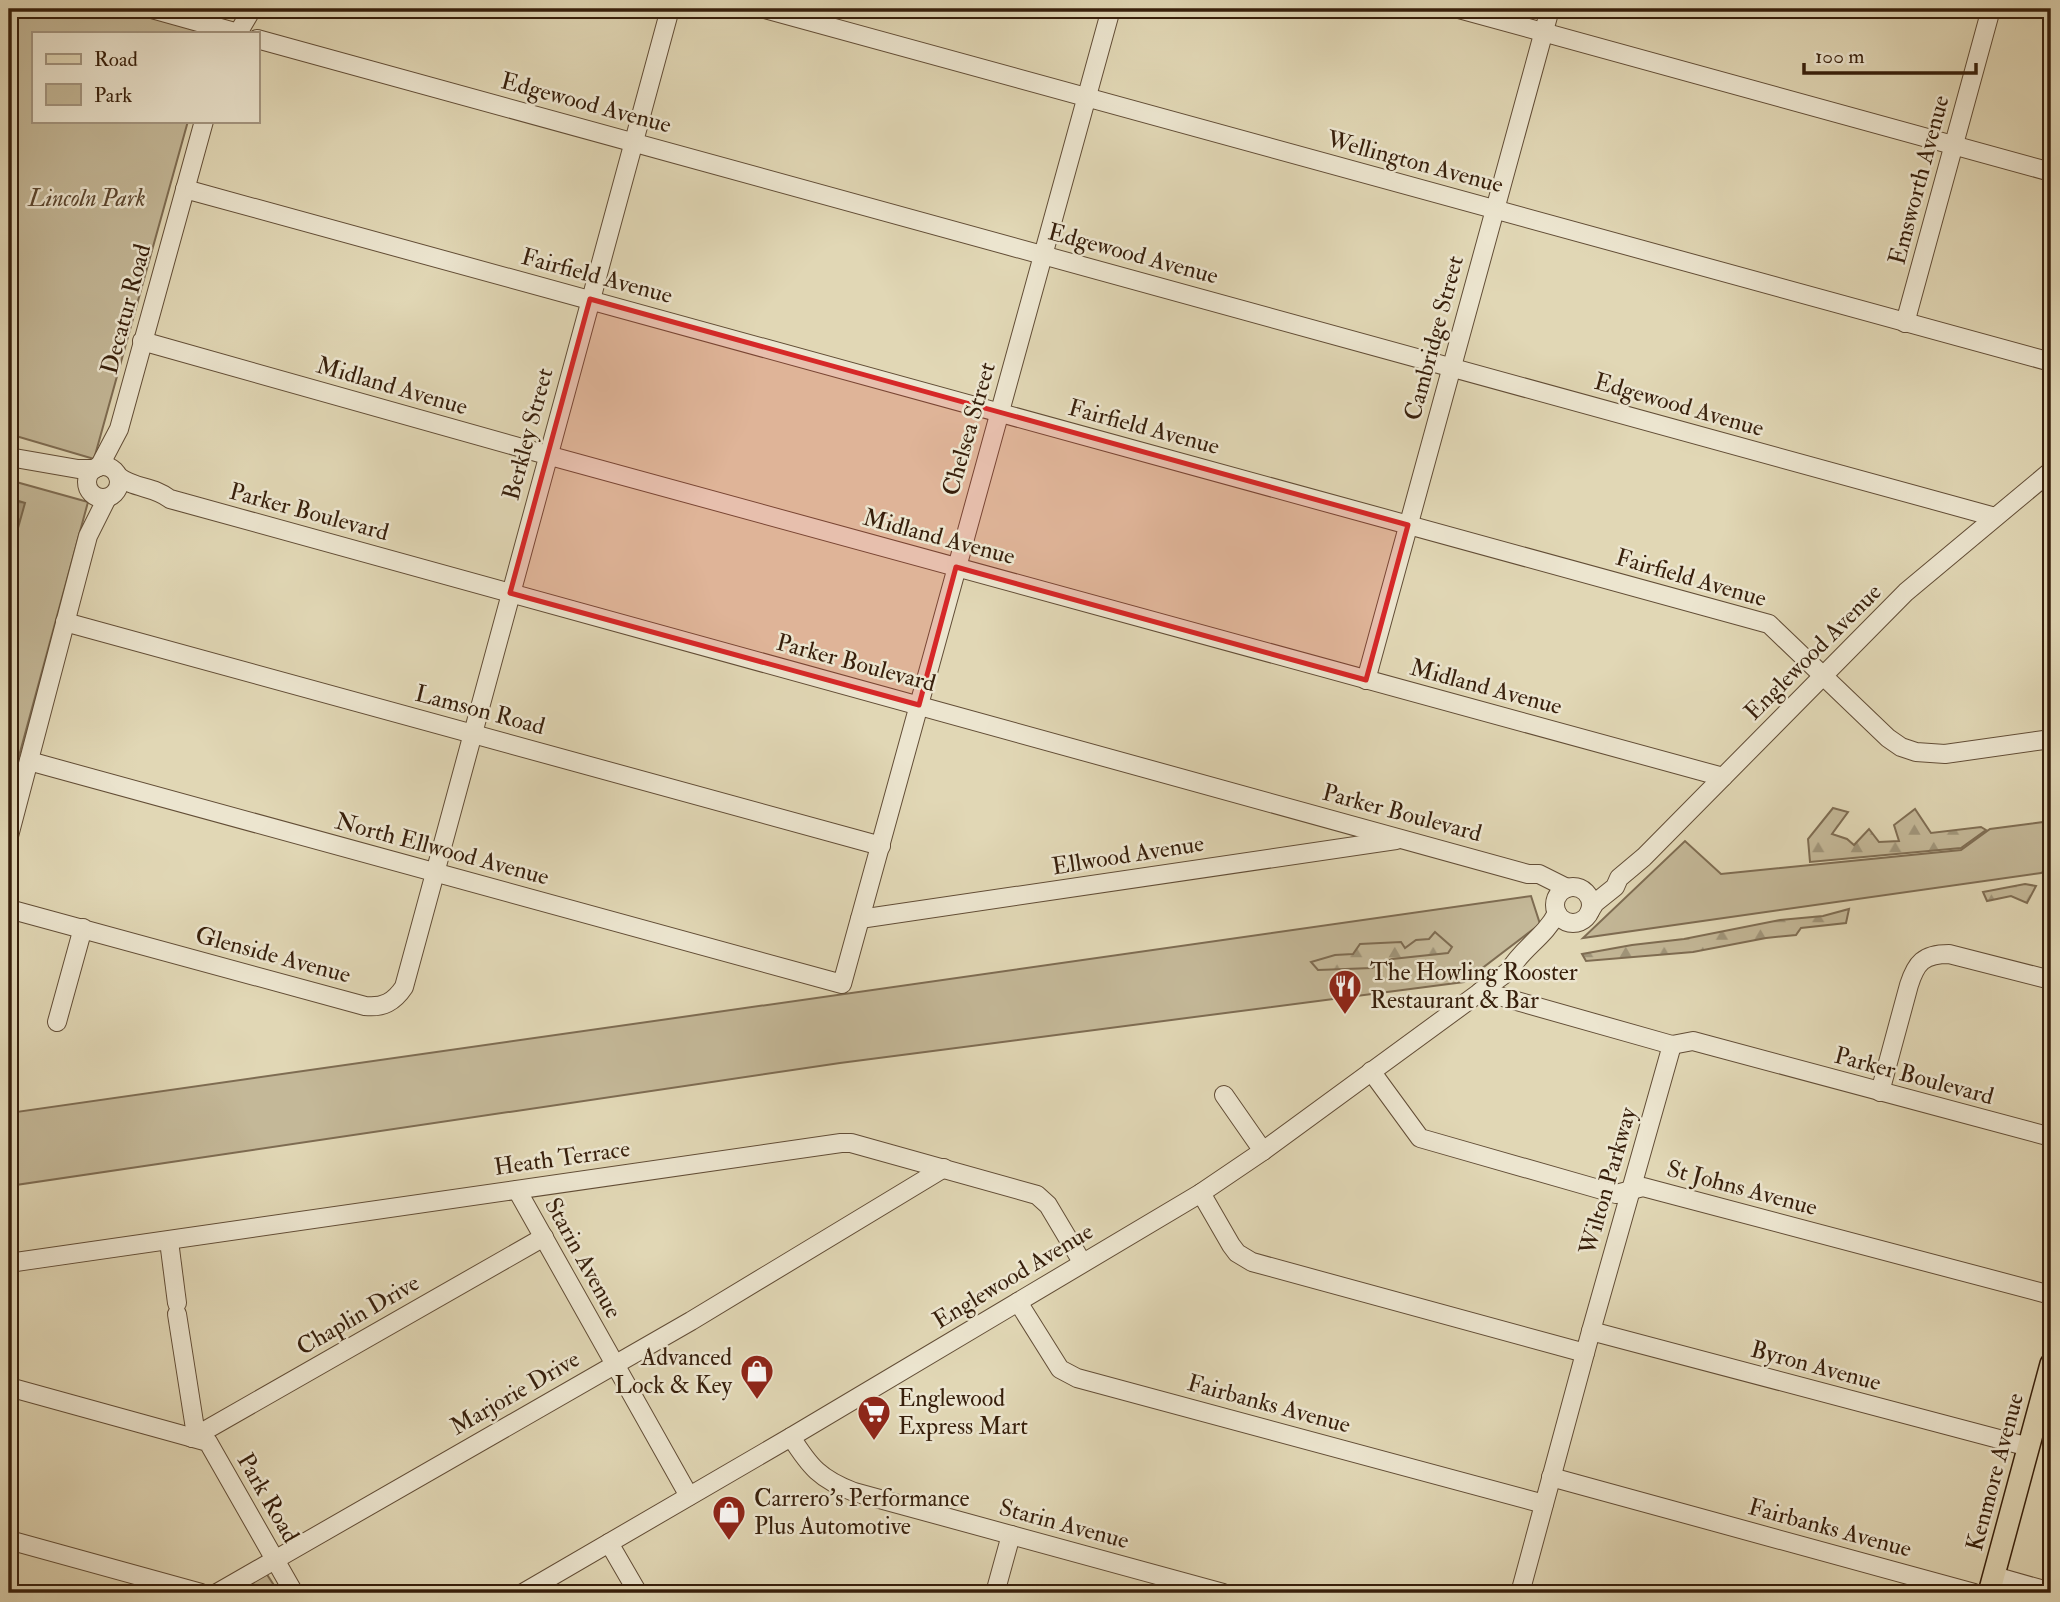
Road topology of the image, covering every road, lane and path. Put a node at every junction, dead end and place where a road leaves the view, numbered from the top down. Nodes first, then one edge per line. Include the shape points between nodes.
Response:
1 (152, 9) edge
2 (252, 9) edge
3 (670, 9) edge
4 (765, 9) edge
5 (1111, 9) edge
6 (1459, 9) edge
7 (1550, 9) edge
8 (1992, 9) edge
9 (234, 32) edge
10 (239, 32) edge
11 (1543, 32) junction
12 (259, 39) edge
13 (1086, 97) junction
14 (204, 122) edge
15 (634, 142) junction
16 (1954, 145) junction
17 (2051, 172) edge
18 (185, 189) junction
19 (1495, 210) junction
20 (1043, 255) junction
21 (590, 299) junction
22 (1905, 323) junction
23 (142, 341) junction
24 (2051, 362) edge
25 (1451, 367) junction
26 (999, 412) junction
27 (547, 455) junction
28 (9, 458) edge
29 (107, 471) junction
30 (2051, 471) edge
31 (99, 494) junction
32 (170, 499) junction
33 (1995, 517) junction
34 (1408, 525) junction
35 (956, 567) junction
36 (510, 593) junction
37 (65, 622) junction
38 (1823, 676) junction
39 (1366, 680) junction
40 (919, 705) junction
41 (472, 733) junction
42 (2051, 739) edge
43 (29, 761) junction
44 (1723, 777) junction
45 (9, 836) edge
46 (1403, 839) junction
47 (881, 846) junction
48 (435, 872) junction
49 (1528, 874) junction
50 (1619, 878) junction
51 (1573, 888) junction
52 (9, 909) edge
53 (1590, 911) junction
54 (1561, 914) junction
55 (860, 919) junction
56 (83, 928) junction
57 (2051, 980) edge
58 (842, 984) joint
59 (1481, 991) junction
60 (57, 1022) dead end
61 (1672, 1045) junction
62 (1371, 1070) junction
63 (1880, 1092) junction
64 (1224, 1095) dead end
65 (2051, 1137) edge
66 (1263, 1151) junction
67 (944, 1168) junction
68 (517, 1189) junction
69 (1630, 1190) junction
70 (1200, 1193) junction
71 (544, 1237) junction
72 (169, 1241) junction
73 (1082, 1262) junction
74 (9, 1263) edge
75 (2051, 1295) edge
76 (1018, 1302) junction
77 (1591, 1331) junction
78 (1585, 1353) junction
79 (614, 1364) junction
80 (2051, 1364) edge
81 (9, 1387) edge
82 (194, 1437) junction
83 (791, 1437) junction
84 (2029, 1447) junction
85 (1552, 1477) junction
86 (689, 1496) junction
87 (1544, 1504) junction
88 (1011, 1535) junction
89 (9, 1540) edge
90 (609, 1543) junction
91 (275, 1560) junction
92 (1992, 1585) edge
93 (2051, 1592) edge
94 (201, 1593) edge
95 (217, 1593) edge
96 (294, 1593) edge
97 (523, 1593) edge
98 (638, 1593) edge
99 (995, 1593) edge
100 (1223, 1593) edge
101 (1520, 1593) edge
102 (1974, 1593) edge

1 - 9 street
2 - 10 street
3 - 15 street, Berkley Street
4 - 13 street, Wellington Avenue
5 - 13 street, Chelsea Street
6 - 11 street
7 - 11 street, Cambridge Street
8 - 16 street, Emsworth Avenue
11 - 16 street
11 - 19 street, Cambridge Street
12 - 15 street, Edgewood Avenue
13 - 19 street, Wellington Avenue
13 - 20 street, Chelsea Street
14 - 18 street, Decatur Road
15 - 20 street, Edgewood Avenue
15 - 21 street, Berkley Street
16 - 17 street
16 - 22 street, Emsworth Avenue
18 - 21 street, Fairfield Avenue
18 - 23 street, Decatur Road
19 - 22 street, Wellington Avenue
19 - 25 street, Cambridge Street
20 - 25 street, Edgewood Avenue
20 - 26 street, Chelsea Street
21 - 26 street, Fairfield Avenue
21 - 27 street, Berkley Street
22 - 24 street, Wellington Avenue
23 - 27 street, Midland Avenue
23 - 29 street, Decatur Road
25 - 33 street, Edgewood Avenue
25 - 34 street, Cambridge Street
26 - 34 street, Fairfield Avenue
26 - 35 street, Chelsea Street
27 - 35 street, Midland Avenue
27 - 36 street, Berkley Street
28 - 29 street, Parker Boulevard
28 - 31 street, Parker Boulevard via 38,473 75,479
29 - 31 street via 88,479
29 - 31 street via 119,485
29 - 32 street, Parker Boulevard
30 - 33 street, Englewood Avenue
31 - 32 street, Parker Boulevard
31 - 37 street
32 - 36 street, Parker Boulevard
33 - 38 street, Englewood Avenue via 1906,592
34 - 38 street, Fairfield Avenue via 1769,624
34 - 39 street, Cambridge Street
35 - 39 street, Midland Avenue
35 - 40 street, Chelsea Street
36 - 40 street, Parker Boulevard
36 - 41 street, Berkley Street
37 - 41 street, Lamson Road
37 - 43 street
38 - 42 street, Fairfield Avenue via 1888,738 1916,752 1945,754
38 - 44 street, Englewood Avenue
39 - 44 street, Midland Avenue
40 - 46 street, Parker Boulevard
40 - 47 street, Chelsea Street
41 - 47 street, Lamson Road
41 - 48 street, Berkley Street
43 - 45 street
43 - 48 street, North Ellwood Avenue
44 - 50 street, Englewood Avenue
46 - 49 street, Parker Boulevard
46 - 55 street, Ellwood Avenue
47 - 55 street, Chelsea Street
48 - 56 street, Glenside Avenue via 404,988 382,1006 365,1006
48 - 58 street, North Ellwood Avenue
49 - 51 street, Parker Boulevard
49 - 54 street via 1548,892
50 - 51 street, Englewood Avenue
50 - 53 street, Englewood Avenue
51 - 53 street via 1584,890 1591,900
51 - 54 street, Englewood Avenue via 1558,895
52 - 56 street, Glenside Avenue
53 - 54 street, Englewood Avenue via 1583,920
54 - 59 street, Englewood Avenue via 1555,934 1526,965 1508,971
55 - 58 street, Chelsea Street
56 - 60 street
57 - 63 street via 1948,954 1921,961 1914,969
59 - 61 street, Parker Boulevard
59 - 62 street, Englewood Avenue
61 - 63 street, Parker Boulevard via 1693,1041
61 - 69 street, Wilton Parkway
62 - 66 street, Englewood Avenue
62 - 69 street, St Johns Avenue via 1420,1138 1616,1194
63 - 65 street, Parker Boulevard
64 - 66 street
66 - 70 street, Englewood Avenue
67 - 68 street, Heath Terrace via 841,1143
67 - 73 street, Heath Terrace via 1044,1199
67 - 79 street, Marjorie Drive
68 - 71 street, Starin Avenue
68 - 72 street, Heath Terrace
69 - 75 street, St Johns Avenue via 1643,1187
69 - 77 street, Wilton Parkway
70 - 73 street, Englewood Avenue
70 - 78 street via 1237,1253 1252,1262
71 - 79 street, Starin Avenue
71 - 82 street, Chaplin Drive
72 - 74 street, Heath Terrace
72 - 82 street
73 - 76 street, Englewood Avenue
76 - 83 street, Englewood Avenue
76 - 87 street, Fairbanks Avenue via 1060,1369 1077,1378
77 - 78 street, Wilton Parkway
77 - 84 street, Byron Avenue
78 - 85 street
79 - 86 street, Starin Avenue
79 - 91 street, Marjorie Drive
80 - 84 main road, Kenmore Avenue
81 - 82 street
82 - 91 street, Park Road via 208,1442
83 - 86 street, Englewood Avenue
83 - 88 street, Starin Avenue via 817,1474 834,1484
84 - 92 main road, Kenmore Avenue
85 - 87 street
85 - 102 street, Fairbanks Avenue
86 - 90 street, Englewood Avenue
87 - 101 street
88 - 99 street
88 - 100 street, Starin Avenue
89 - 94 street
90 - 97 street, Englewood Avenue
90 - 98 street
91 - 95 street, Marjorie Drive
91 - 96 street, Park Road
92 - 93 street

